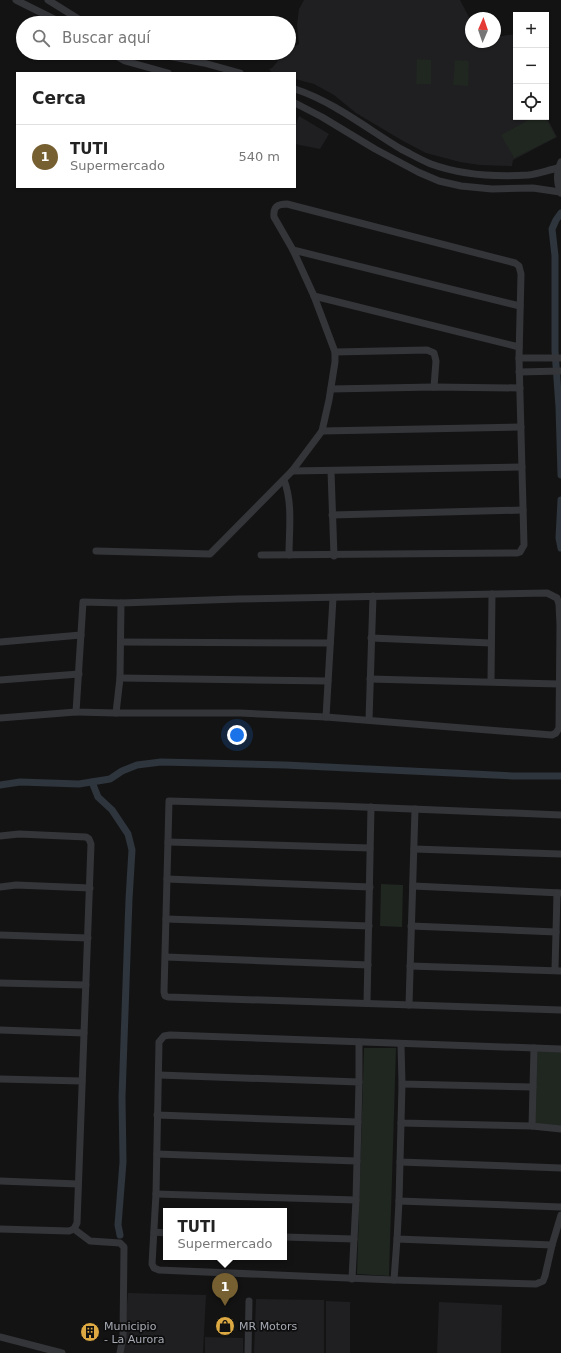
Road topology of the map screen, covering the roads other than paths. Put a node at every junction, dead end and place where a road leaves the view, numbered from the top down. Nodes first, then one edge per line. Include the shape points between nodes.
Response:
1 (16, 0) edge
2 (48, 0) edge
3 (48, 16) edge
4 (74, 16) edge
5 (123, 60) edge
6 (189, 60) edge
7 (164, 72) edge
8 (236, 72) edge
9 (296, 89) edge
10 (296, 104) edge
11 (559, 165) edge
12 (561, 192) edge
13 (293, 250) junction
14 (314, 296) junction
15 (520, 306) junction
16 (518, 347) junction
17 (335, 352) junction
18 (519, 358) junction
19 (542, 358) junction
20 (561, 358) edge
21 (542, 371) junction
22 (561, 371) edge
23 (519, 372) junction
24 (434, 387) junction
25 (520, 388) junction
26 (331, 389) junction
27 (521, 427) junction
28 (322, 431) junction
29 (522, 467) junction
30 (292, 471) junction
31 (331, 471) junction
32 (284, 480) junction
33 (523, 510) junction
34 (332, 514) junction
35 (96, 551) dead end
36 (261, 555) dead end
37 (289, 555) junction
38 (334, 556) junction
39 (492, 594) junction
40 (373, 596) junction
41 (333, 598) junction
42 (121, 603) junction
43 (560, 625) edge
44 (81, 635) junction
45 (371, 638) junction
46 (0, 642) edge
47 (121, 642) junction
48 (491, 643) junction
49 (330, 644) junction
50 (560, 644) edge
51 (79, 674) junction
52 (120, 678) junction
53 (370, 679) junction
54 (0, 680) edge
55 (328, 681) junction
56 (491, 681) junction
57 (559, 684) junction
58 (76, 712) junction
59 (116, 713) junction
60 (326, 717) junction
61 (0, 718) edge
62 (369, 720) junction
63 (371, 807) junction
64 (415, 809) junction
65 (561, 815) edge
66 (0, 836) edge
67 (168, 842) junction
68 (370, 848) junction
69 (414, 850) junction
70 (561, 854) edge
71 (167, 879) junction
72 (413, 886) junction
73 (0, 887) edge
74 (370, 887) junction
75 (90, 888) junction
76 (559, 893) edge
77 (166, 919) junction
78 (369, 926) junction
79 (412, 926) junction
80 (556, 932) junction
81 (0, 935) edge
82 (88, 938) junction
83 (166, 956) junction
84 (368, 965) junction
85 (410, 966) junction
86 (558, 971) edge
87 (0, 983) edge
88 (86, 986) junction
89 (367, 1003) junction
90 (409, 1005) junction
91 (561, 1010) edge
92 (0, 1030) edge
93 (84, 1033) junction
94 (359, 1042) junction
95 (401, 1044) junction
96 (534, 1048) junction
97 (561, 1049) edge
98 (159, 1075) junction
99 (0, 1079) edge
100 (82, 1080) junction
101 (359, 1082) junction
102 (402, 1084) junction
103 (533, 1087) junction
104 (157, 1115) junction
105 (358, 1122) junction
106 (401, 1122) junction
107 (532, 1126) junction
108 (561, 1128) edge
109 (157, 1154) junction
110 (357, 1161) junction
111 (400, 1162) junction
112 (561, 1168) edge
113 (0, 1181) edge
114 (78, 1184) junction
115 (156, 1194) junction
116 (356, 1200) junction
117 (399, 1201) junction
118 (561, 1207) edge
119 (561, 1215) edge
120 (0, 1229) edge
121 (74, 1229) junction
122 (154, 1232) junction
123 (163, 1233) edge
124 (287, 1237) edge
125 (354, 1239) junction
126 (397, 1239) junction
127 (552, 1245) junction
128 (352, 1278) junction
129 (394, 1280) junction
130 (249, 1301) dead end
131 (0, 1337) edge
132 (62, 1353) edge
133 (120, 1353) edge
134 (248, 1353) edge

1 - 3 street
2 - 4 street
5 - 7 street
6 - 8 street
9 - 11 street via 337,108 431,164 458,172 529,175
10 - 12 street via 375,149 439,181 492,189 532,188
11 - 12 street via 557,181
13 - 14 street
13 - 15 street
13 - 15 street via 274,217 276,206 280,204 515,263 519,266 521,274
14 - 16 street
14 - 17 street
15 - 16 street
16 - 18 street
17 - 24 street via 428,350 434,353 436,361
17 - 26 street
18 - 19 street
18 - 23 street
19 - 20 street
19 - 21 street
21 - 22 street
21 - 23 street
23 - 25 street
24 - 25 street
24 - 26 street
25 - 27 street
26 - 28 street
27 - 28 street
27 - 29 street
28 - 30 street
29 - 31 street
29 - 33 street
30 - 31 street
30 - 32 street
31 - 34 street
32 - 35 street via 210,554
32 - 37 street via 289,502
33 - 34 street
33 - 38 street via 524,545 517,553
34 - 38 street
36 - 37 street
37 - 38 street
39 - 40 street
39 - 43 street via 551,594 557,598 559,604
39 - 48 street
40 - 41 street
40 - 45 street
41 - 42 street
41 - 49 street
42 - 44 street via 83,602
42 - 47 street
43 - 50 street
44 - 46 street
44 - 51 street
45 - 48 street
45 - 53 street
47 - 49 street
47 - 52 street
48 - 56 street
49 - 55 street
50 - 57 street
51 - 54 street
51 - 58 street
52 - 55 street
52 - 59 street
53 - 56 street
53 - 62 street
55 - 60 street
56 - 57 street
57 - 62 street via 559,728 552,735
58 - 59 street
58 - 61 street
59 - 60 street via 240,713
60 - 62 street
63 - 64 street
63 - 67 street via 169,801
63 - 68 street
64 - 65 street
64 - 69 street
66 - 75 street via 19,834 88,838 91,841
67 - 68 street
67 - 71 street
68 - 74 street
69 - 70 street
69 - 72 street
71 - 74 street
71 - 77 street
72 - 76 street
72 - 79 street
73 - 75 street via 16,885
74 - 78 street
75 - 82 street
76 - 80 street
77 - 78 street
77 - 83 street
78 - 84 street
79 - 80 street
79 - 85 street
80 - 86 street
81 - 82 street
82 - 88 street
83 - 84 street
83 - 89 street via 164,992 168,997
84 - 89 street
85 - 86 street
85 - 90 street
87 - 88 street
88 - 93 street
89 - 90 street
90 - 91 street
92 - 93 street
93 - 100 street
94 - 95 street
94 - 98 street via 170,1035 164,1036 159,1042
94 - 101 street
95 - 96 street
95 - 102 street
96 - 97 street
96 - 103 street
98 - 101 street
98 - 104 street
99 - 100 street
100 - 114 street
101 - 105 street
102 - 103 street
102 - 106 street
103 - 107 street
104 - 105 street
104 - 109 street
105 - 110 street
106 - 107 street
106 - 111 street
107 - 108 street
109 - 110 street
109 - 115 street
110 - 116 street
111 - 112 street
111 - 117 street
113 - 114 street
114 - 121 street via 77,1223
115 - 116 street
115 - 122 street
116 - 125 street
117 - 118 street
117 - 126 street
119 - 127 street
120 - 121 street
121 - 133 street via 90,1241 120,1243 124,1246
122 - 123 street
122 - 128 street via 152,1264 159,1270
124 - 125 street
125 - 128 street
126 - 127 street
126 - 129 street
127 - 129 street via 545,1276 536,1284
128 - 129 street
130 - 134 street
131 - 132 street

